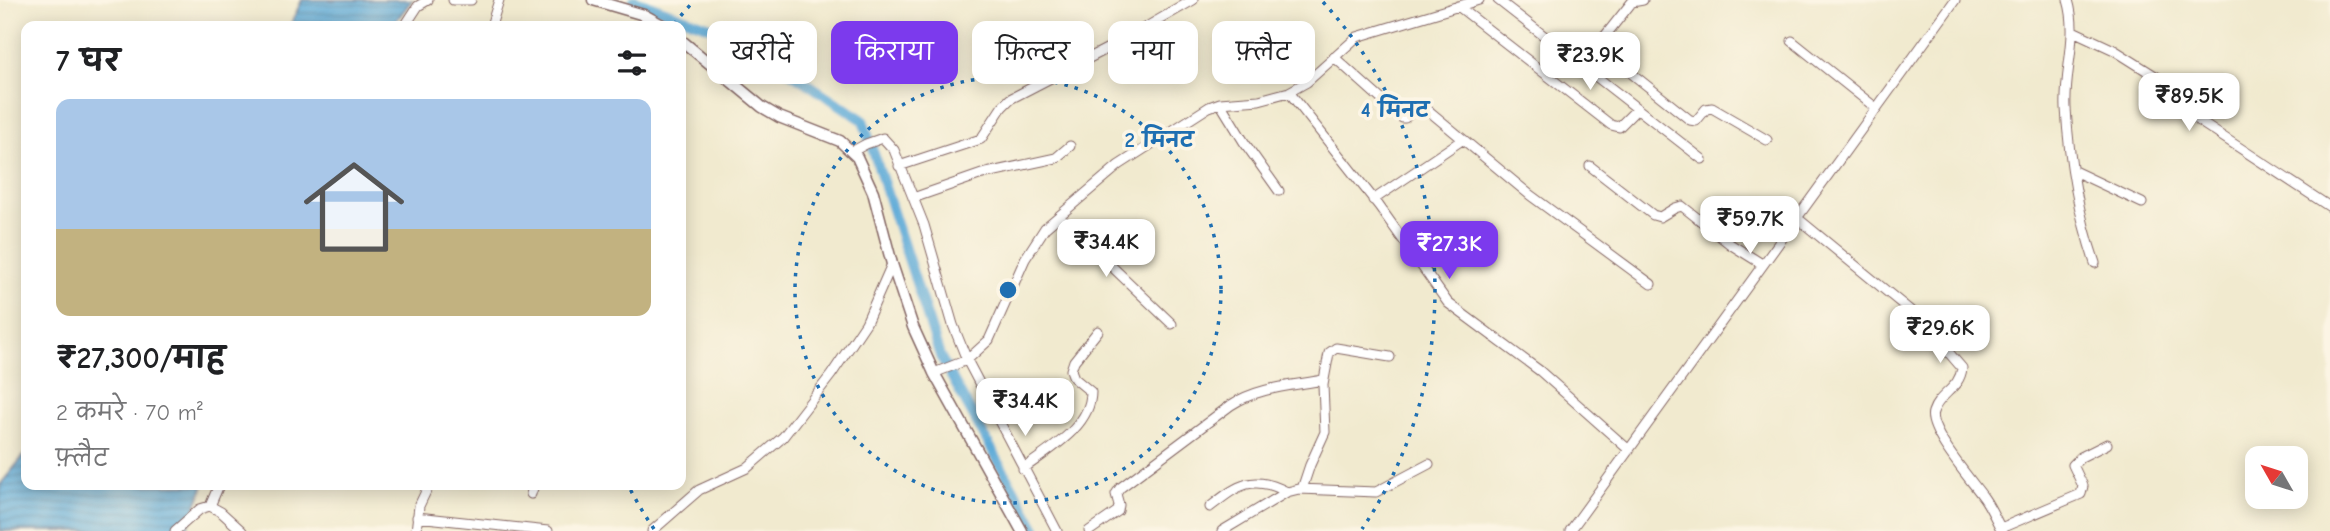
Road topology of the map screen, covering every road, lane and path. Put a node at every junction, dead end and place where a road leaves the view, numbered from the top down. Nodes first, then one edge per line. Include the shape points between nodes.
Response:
1 (428, 0) edge
2 (453, 0) edge
3 (471, 0) edge
4 (499, 0) edge
5 (593, 0) edge
6 (1193, 0) edge
7 (1479, 0) edge
8 (1498, 0) edge
9 (1643, 0) edge
10 (1955, 0) edge
11 (2067, 0) edge
12 (1458, 6) junction
13 (408, 21) edge
14 (493, 21) edge
15 (655, 21) edge
16 (2073, 31) junction
17 (1792, 41) dead end
18 (686, 44) edge
19 (1602, 53) junction
20 (1334, 57) junction
21 (1587, 71) junction
22 (1289, 92) junction
23 (1220, 103) junction
24 (1875, 107) junction
25 (1636, 110) junction
26 (1462, 140) junction
27 (1767, 140) dead end
28 (1070, 146) dead end
29 (853, 151) junction
30 (1702, 159) dead end
31 (899, 166) junction
32 (1590, 166) dead end
33 (2074, 171) junction
34 (1279, 191) dead end
35 (913, 198) junction
36 (1373, 200) junction
37 (2142, 204) dead end
38 (2330, 207) edge
39 (1059, 216) junction
40 (1796, 217) junction
41 (2095, 262) dead end
42 (892, 264) junction
43 (1762, 264) junction
44 (1651, 284) dead end
45 (1172, 324) dead end
46 (1098, 331) dead end
47 (1390, 357) dead end
48 (967, 360) junction
49 (938, 371) junction
50 (1323, 380) junction
51 (2107, 444) dead end
52 (1629, 450) junction
53 (1429, 464) dead end
54 (1023, 469) junction
55 (1303, 489) junction
56 (217, 490) edge
57 (426, 490) edge
58 (1287, 492) junction
59 (210, 506) junction
60 (1210, 507) dead end
61 (417, 517) junction
62 (2001, 530) edge
63 (175, 531) edge
64 (242, 531) edge
65 (416, 531) edge
66 (548, 531) edge
67 (652, 531) edge
68 (1021, 531) edge
69 (1057, 531) edge
70 (1089, 531) edge
71 (1222, 531) edge
72 (1570, 531) edge

1 - 13 street
2 - 3 street
4 - 14 street
5 - 15 street
6 - 31 street via 1010,99 981,139
7 - 12 street
8 - 21 street
9 - 19 street via 1632,2 1601,41
10 - 24 street
11 - 16 street
12 - 20 street via 1357,37
12 - 25 street via 1615,127
16 - 33 street via 2066,106
16 - 38 street via 2114,50 2179,91 2187,114
17 - 24 street
18 - 29 street via 762,107
19 - 21 street
19 - 27 street via 1690,120 1696,121 1712,108
20 - 22 street
20 - 26 street via 1399,117 1423,106
21 - 25 street
22 - 23 street
22 - 36 street
23 - 34 street
23 - 39 street via 1119,165
24 - 40 street
25 - 30 street
26 - 36 street
26 - 44 street
28 - 35 street via 1056,158 982,174
29 - 31 street via 883,138
29 - 42 street via 873,192
31 - 35 street
32 - 43 street via 1653,215 1660,218 1682,206
33 - 37 street
33 - 41 street via 2082,225
35 - 48 street
36 - 52 street via 1448,303 1540,371
39 - 45 street
39 - 48 street via 1045,228 1025,259 989,340
40 - 43 street
40 - 62 street via 1918,317 1962,368 1959,381 1940,400 1932,421
42 - 49 street via 912,327
42 - 67 street via 866,323 783,437 747,468 699,489
43 - 52 street
46 - 54 street via 1071,370 1091,392 1083,418
47 - 50 street via 1332,349
48 - 49 street
48 - 54 street
49 - 68 street
50 - 55 street via 1325,432
50 - 70 street via 1244,396 1120,488 1118,511
51 - 62 street via 2073,465 2083,486 2081,494
52 - 72 street
53 - 55 street via 1376,492
54 - 69 street
55 - 58 street
56 - 59 street
57 - 61 street
58 - 60 street via 1243,483
58 - 71 street
59 - 63 street
59 - 64 street
61 - 65 street
61 - 66 street

